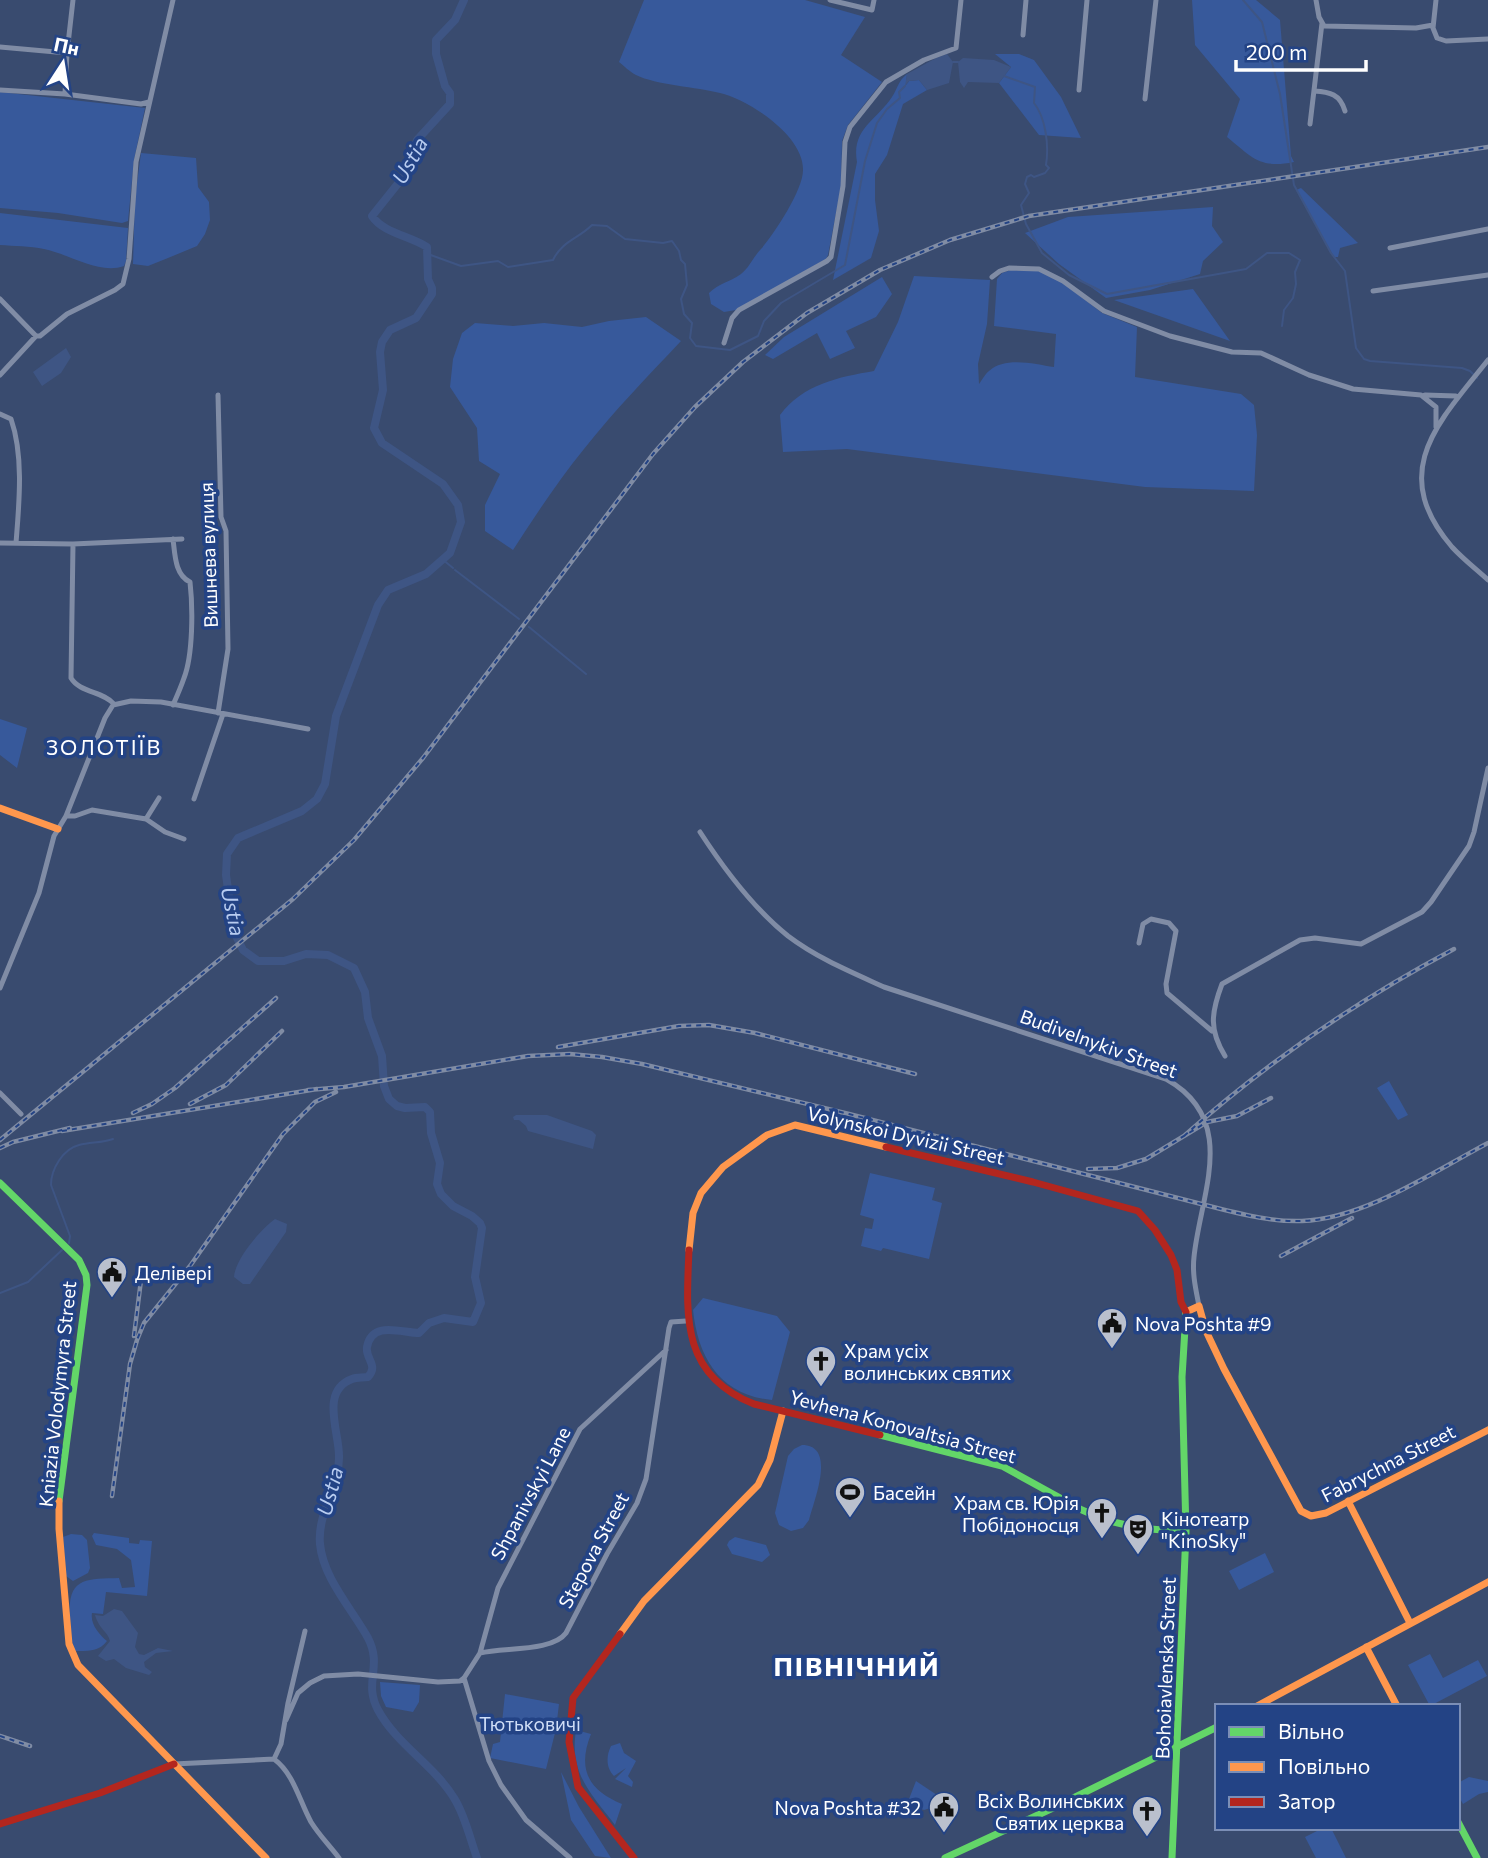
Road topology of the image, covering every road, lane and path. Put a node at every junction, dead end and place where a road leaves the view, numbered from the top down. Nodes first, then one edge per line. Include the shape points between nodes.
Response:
1 (73, 0) edge
2 (173, 0) edge
3 (830, 0) edge
4 (874, 0) edge
5 (961, 0) edge
6 (1026, 0) edge
7 (1087, 0) edge
8 (1156, 0) edge
9 (1316, 0) edge
10 (1437, 0) edge
11 (1322, 23) junction
12 (1433, 25) junction
13 (1023, 35) dead end
14 (1488, 39) edge
15 (0, 47) edge
16 (67, 53) junction
17 (0, 90) edge
18 (1079, 90) dead end
19 (1314, 91) junction
20 (65, 94) junction
21 (1145, 99) dead end
22 (150, 101) junction
23 (1345, 111) dead end
24 (1310, 124) dead end
25 (1488, 229) edge
26 (1390, 248) dead end
27 (1488, 275) edge
28 (992, 277) dead end
29 (1373, 291) dead end
30 (0, 299) edge
31 (36, 335) junction
32 (724, 343) dead end
33 (1488, 360) edge
34 (0, 375) edge
35 (218, 395) dead end
36 (1421, 395) junction
37 (1458, 395) junction
38 (0, 414) edge
39 (1436, 427) junction
40 (173, 539) junction
41 (182, 539) dead end
42 (0, 543) edge
43 (16, 543) junction
44 (73, 544) junction
45 (1488, 580) edge
46 (114, 704) junction
47 (173, 705) junction
48 (220, 714) junction
49 (307, 729) dead end
50 (1488, 768) edge
51 (159, 798) dead end
52 (194, 799) dead end
53 (2, 810) edge
54 (66, 816) junction
55 (146, 819) junction
56 (58, 829) junction
57 (700, 832) dead end
58 (184, 839) dead end
59 (1139, 943) dead end
60 (0, 988) edge
61 (1213, 1031) junction
62 (1225, 1056) dead end
63 (0, 1093) edge
64 (21, 1114) dead end
65 (0, 1183) edge
66 (1199, 1306) junction
67 (1186, 1312) junction
68 (687, 1321) junction
69 (666, 1350) junction
70 (783, 1412) junction
71 (1488, 1430) edge
72 (1348, 1501) junction
73 (1301, 1511) joint
74 (1185, 1532) junction
75 (1488, 1581) edge
76 (1410, 1623) junction
77 (304, 1632) dead end
78 (1366, 1647) junction
79 (480, 1653) junction
80 (464, 1678) junction
81 (1261, 1704) edge
82 (1396, 1704) edge
83 (286, 1720) junction
84 (1215, 1728) edge
85 (1177, 1748) junction
86 (274, 1759) junction
87 (174, 1764) junction
88 (0, 1824) edge
89 (1460, 1826) edge
90 (266, 1858) edge
91 (339, 1858) edge
92 (570, 1858) edge
93 (634, 1858) edge
94 (945, 1858) edge
95 (1172, 1858) edge
96 (1477, 1858) edge

1 - 16 street
2 - 22 street
3 - 4 street via 872,10
5 - 32 street via 956,48 886,82 850,127 831,257 739,310
6 - 13 street
7 - 18 street
8 - 21 street
9 - 11 street
10 - 12 street
11 - 12 street
11 - 19 street
12 - 14 street via 1441,40
15 - 16 street
16 - 20 street
17 - 20 street
19 - 23 street via 1331,93
19 - 24 street
20 - 22 street via 141,104
22 - 31 street via 136,162 129,259 122,284
25 - 26 street
27 - 29 street
28 - 36 street via 1009,268 1039,269 1104,311 1170,336 1232,352 1261,354 1353,389
30 - 31 street
31 - 34 street
33 - 37 street
35 - 48 street, Вишнева вулиця via 228,649
36 - 37 street
36 - 39 street via 1436,407
37 - 39 street
38 - 43 street via 11,419 15,437 20,489
39 - 45 street via 1421,465 1423,494 1454,550
40 - 41 street
40 - 44 street
40 - 47 street via 175,563 181,577 190,582 192,600 186,676
42 - 43 street
43 - 44 street
44 - 46 street via 71,678 74,684 104,695
46 - 47 street
46 - 54 street
47 - 48 street
48 - 49 street
48 - 52 street, Вишнева вулиця
50 - 61 street via 1469,846 1422,912 1361,944 1308,938 1286,946 1222,984
51 - 55 street
53 - 56 street
54 - 55 street via 92,810
54 - 56 street
55 - 58 street
56 - 60 street via 39,893
57 - 66 street, Budivelnykiv Street via 734,881 787,935 839,967 884,987 1166,1079 1188,1095 1205,1123 1212,1159 1193,1261
59 - 61 street via 1143,924 1151,919 1169,923 1176,931 1167,993
61 - 62 street
63 - 64 street
65 - 87 street, Kniazia Volodymyra Street via 79,1260 86,1275 59,1495 71,1654
66 - 67 street
66 - 73 street, Budivelnykiv Street via 1224,1370
67 - 68 street, Volynskoi Dyvizii Street via 1180,1305 1177,1269 1138,1211 795,1125 775,1129 747,1147 700,1194 692,1217
67 - 74 street, Bohoiavlenska Street via 1182,1377
68 - 69 street, Stepova Street via 671,1322
68 - 70 street, Yevhena Konovaltsia Street via 695,1351 714,1379 737,1396
69 - 79 street, Shpanivskyi Lane via 580,1429 498,1588
69 - 79 street, Stepova Street via 646,1479 566,1633 549,1645
70 - 74 street, Yevhena Konovaltsia Street via 1002,1466 1109,1521
70 - 93 street via 758,1485 645,1601 573,1698 569,1742 574,1774
71 - 72 street, Fabrychna Street
72 - 73 street, Fabrychna Street via 1326,1513 1311,1516
72 - 76 street
74 - 85 street, Bohoiavlenska Street
75 - 76 street
76 - 78 street
77 - 83 street
78 - 81 street
78 - 82 street
79 - 80 street, Shpanivskyi Lane
80 - 83 street via 438,1682 334,1674 310,1683 295,1698
80 - 92 street via 500,1785 526,1819
83 - 86 street
84 - 85 street
85 - 94 street
85 - 95 street, Bohoiavlenska Street
86 - 87 street
86 - 91 street via 288,1771 313,1825
87 - 88 street
87 - 90 street, Kniazia Volodymyra Street
89 - 96 street

